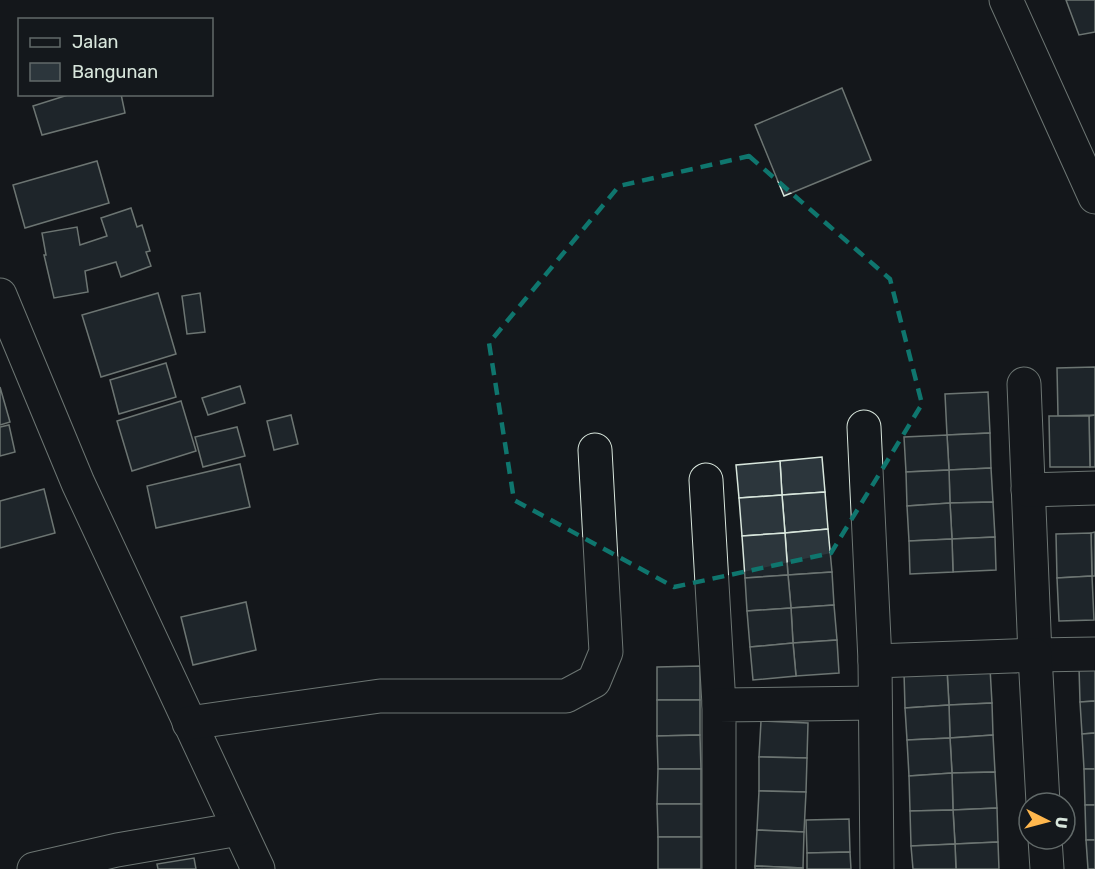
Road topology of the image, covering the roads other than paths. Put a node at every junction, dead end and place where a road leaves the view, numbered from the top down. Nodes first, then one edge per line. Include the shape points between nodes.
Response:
1 (1006, 0) edge
2 (1095, 197) edge
3 (2, 306) edge
4 (1023, 384) dead end
5 (864, 428) dead end
6 (595, 450) dead end
7 (706, 480) dead end
8 (1095, 488) edge
9 (1028, 490) junction
10 (1095, 654) edge
11 (1035, 655) junction
12 (875, 662) junction
13 (875, 702) junction
14 (719, 705) junction
15 (189, 723) junction
16 (1042, 791) edge
17 (239, 829) junction
18 (1046, 851) edge
19 (34, 869) edge
20 (258, 869) edge
21 (719, 869) edge
22 (877, 869) edge
23 (1047, 869) edge

1 - 2 street
3 - 15 street via 78,483
4 - 9 street
5 - 12 street
6 - 15 street via 606,652 594,681 566,696 380,696
7 - 14 street
8 - 9 street
9 - 11 street
10 - 11 street
11 - 12 street
11 - 16 street
12 - 13 street
13 - 14 street
13 - 22 street
14 - 21 street
15 - 17 street
17 - 19 street
17 - 20 street
18 - 23 street

